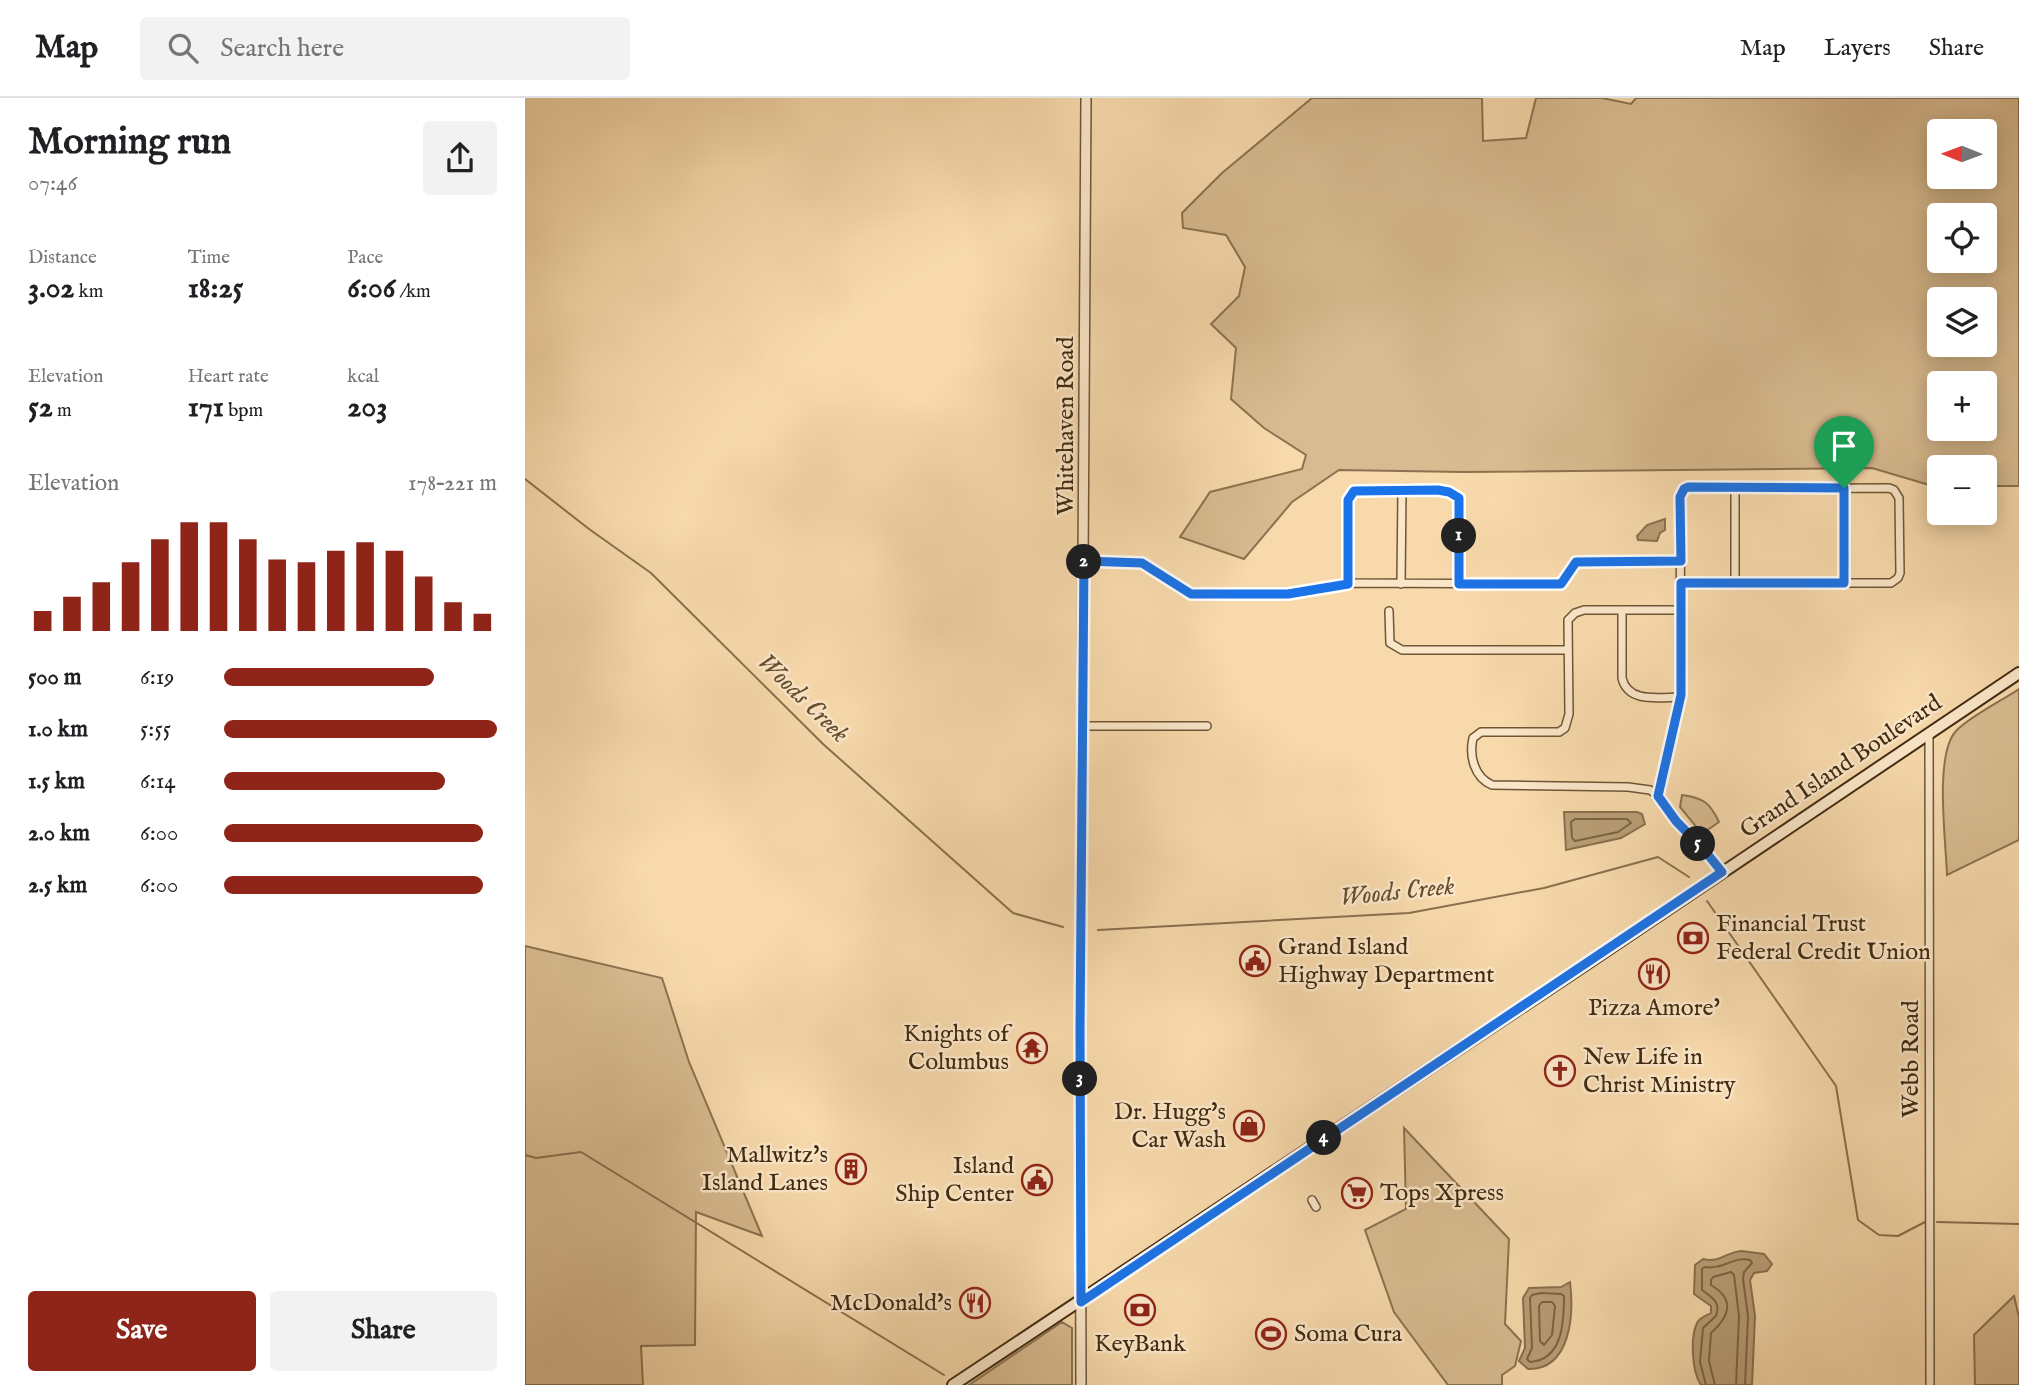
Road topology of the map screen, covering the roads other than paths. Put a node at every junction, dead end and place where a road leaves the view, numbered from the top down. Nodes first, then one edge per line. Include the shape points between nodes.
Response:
1 (1086, 98) edge
2 (1735, 488) junction
3 (1844, 488) junction
4 (1402, 490) junction
5 (1084, 561) junction
6 (1681, 561) junction
7 (1681, 583) junction
8 (1735, 583) junction
9 (1844, 583) junction
10 (1348, 584) junction
11 (1401, 584) junction
12 (1459, 584) junction
13 (1622, 610) junction
14 (1682, 610) junction
15 (1389, 611) dead end
16 (1568, 650) junction
17 (2019, 673) edge
18 (1681, 697) junction
19 (1082, 726) junction
20 (1207, 726) dead end
21 (1929, 733) junction
22 (1658, 796) junction
23 (1722, 872) junction
24 (1081, 1302) junction
25 (953, 1385) edge
26 (1081, 1385) edge
27 (1930, 1385) edge

1 - 5 street, Whitehaven Road
2 - 3 street
2 - 6 street via 1684,489 1680,497
2 - 8 street
3 - 9 street
3 - 9 street via 1894,490 1900,523 1898,578 1891,583
4 - 10 street via 1359,490 1348,500
4 - 11 street
4 - 12 street via 1449,492 1459,498
5 - 10 street via 1142,563 1191,594 1288,594
5 - 19 street, Whitehaven Road
6 - 7 street
6 - 12 street via 1576,562 1561,584
7 - 8 street
7 - 14 street
8 - 9 street
10 - 11 street
11 - 12 street
13 - 14 street
13 - 16 street via 1572,615 1567,620
13 - 18 street via 1622,678 1626,687 1639,697
14 - 18 street
15 - 16 street via 1390,643 1402,650
16 - 22 street via 1565,728 1559,732 1481,732 1473,738 1472,755 1481,777 1492,785 1628,787
17 - 21 main road, Grand Island Boulevard
18 - 22 street
19 - 20 street
19 - 24 street, Whitehaven Road
21 - 23 main road, Grand Island Boulevard
21 - 27 street, Webb Road
22 - 23 street
23 - 24 main road, Grand Island Boulevard
24 - 25 main road, Grand Island Boulevard
24 - 26 street, Whitehaven Road

